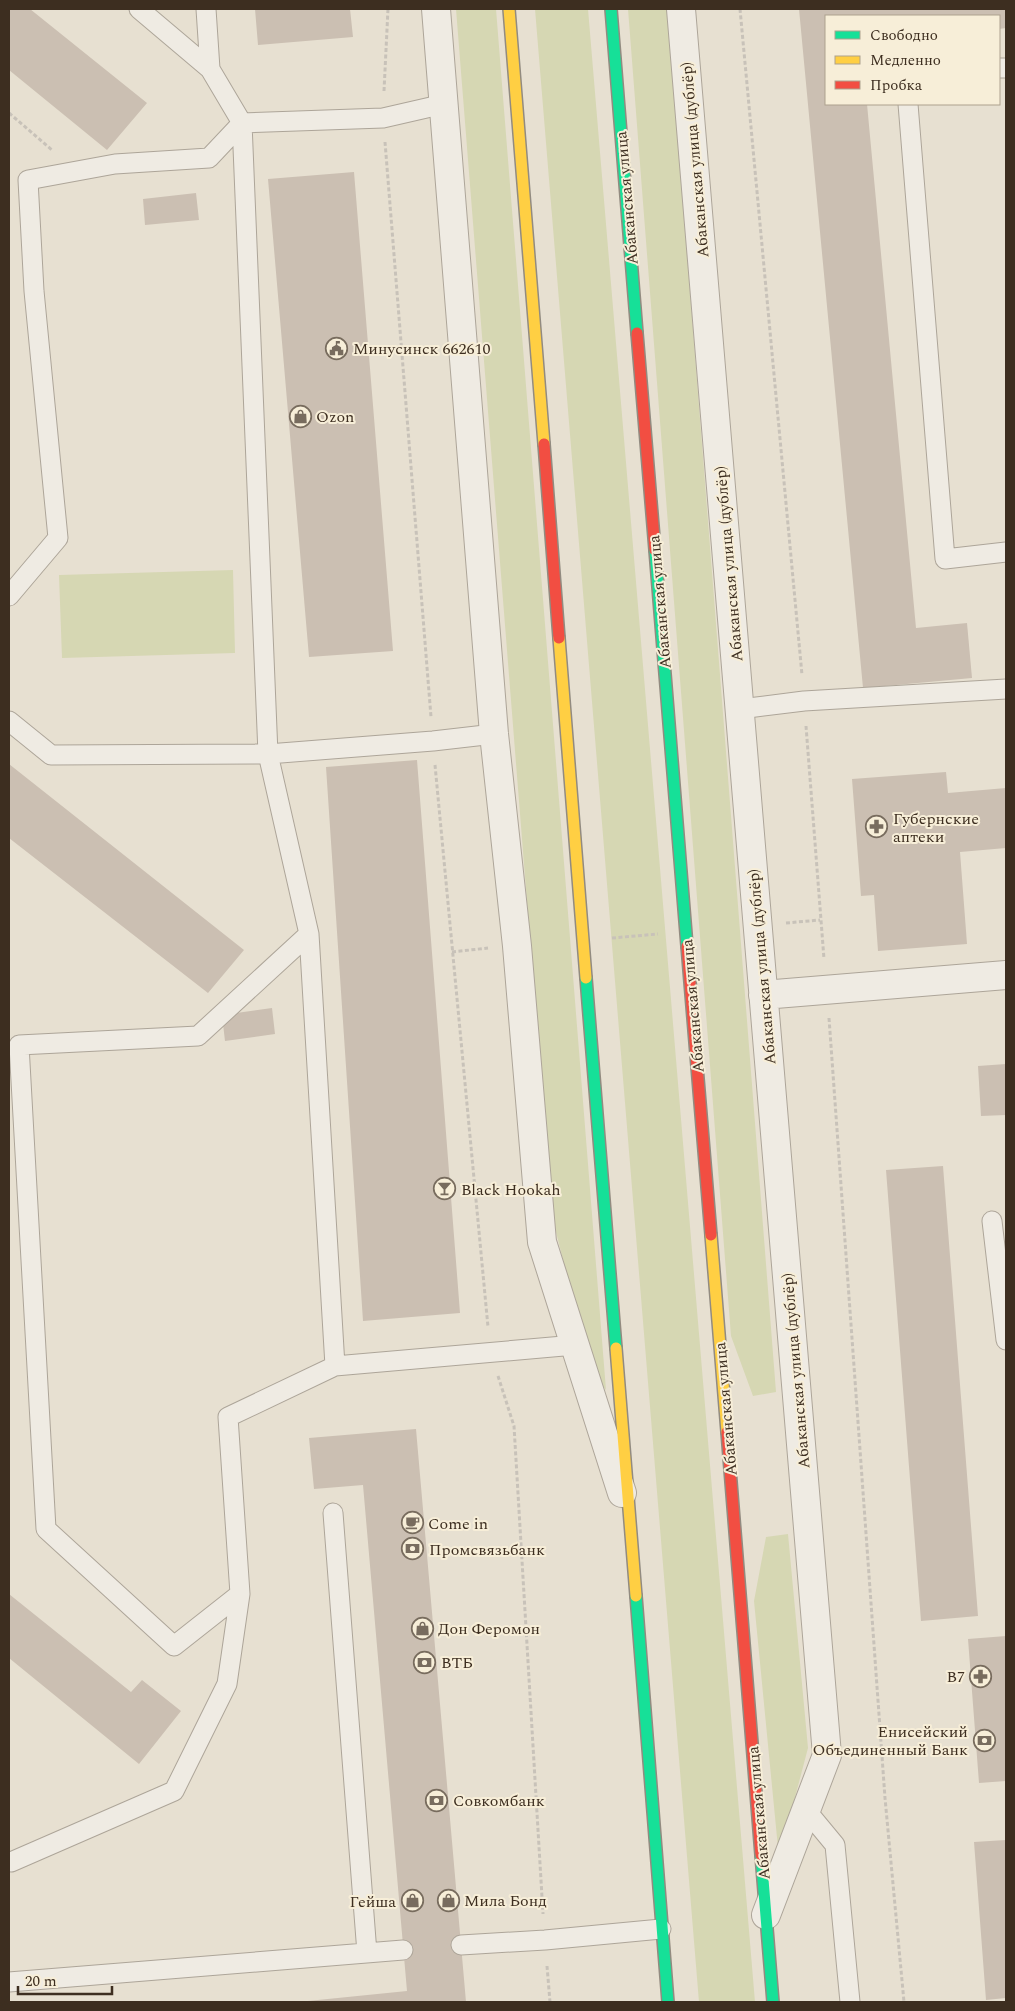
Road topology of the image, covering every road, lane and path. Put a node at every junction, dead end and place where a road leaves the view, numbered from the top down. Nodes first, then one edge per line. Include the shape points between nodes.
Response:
1 (139, 9) edge
2 (206, 9) edge
3 (388, 9) edge
4 (436, 9) edge
5 (510, 9) edge
6 (611, 9) edge
7 (681, 9) edge
8 (210, 69) junction
9 (444, 104) junction
10 (908, 105) edge
11 (9, 113) edge
12 (383, 118) junction
13 (242, 123) junction
14 (76, 171) junction
15 (1006, 552) edge
16 (9, 596) edge
17 (1006, 689) edge
18 (740, 709) junction
19 (9, 721) edge
20 (494, 734) junction
21 (433, 741) junction
22 (268, 754) junction
23 (820, 920) dead end
24 (758, 925) junction
25 (686, 932) junction
26 (309, 934) junction
27 (583, 940) junction
28 (517, 946) junction
29 (452, 952) junction
30 (1006, 975) edge
31 (763, 995) junction
32 (14, 1040) edge
33 (992, 1221) dead end
34 (1006, 1340) edge
35 (576, 1345) junction
36 (490, 1353) junction
37 (335, 1366) junction
38 (332, 1513) dead end
39 (629, 1515) junction
40 (240, 1594) junction
41 (806, 1810) junction
42 (12, 1862) dead end
43 (766, 1916) junction
44 (661, 1929) junction
45 (545, 1940) junction
46 (461, 1945) dead end
47 (403, 1950) dead end
48 (368, 1953) junction
49 (9, 1982) edge
50 (550, 2002) edge
51 (668, 2002) edge
52 (774, 2002) edge
53 (850, 2002) edge

1 - 8 lane
2 - 8 lane
3 - 12 path
4 - 9 street
5 - 27 main road
6 - 25 main road, Абаканская улица
7 - 18 street, Абаканская улица (дублёр)
8 - 13 lane
9 - 12 lane
9 - 20 street
10 - 15 lane via 945,559
11 - 14 path
12 - 13 lane
12 - 21 path
13 - 14 lane via 208,158 115,164
13 - 22 lane
14 - 16 lane via 28,180 34,291 58,538
17 - 18 lane via 804,701
18 - 24 street, Абаканская улица (дублёр)
19 - 22 lane via 50,755
20 - 21 lane
20 - 28 street
21 - 22 lane
21 - 29 path
22 - 26 lane
23 - 24 path
24 - 31 street, Абаканская улица (дублёр)
25 - 27 path
25 - 43 main road, Абаканская улица
26 - 32 lane via 198,1036
26 - 37 lane
27 - 39 main road
28 - 29 path
28 - 35 street via 542,1242
29 - 36 path
30 - 31 street
31 - 41 street, Абаканская улица (дублёр) via 827,1756
32 - 40 lane via 46,1528 174,1646
33 - 34 lane
35 - 36 lane
35 - 39 street
36 - 37 lane
36 - 45 path via 514,1426
37 - 40 lane via 228,1418
38 - 48 lane
39 - 44 main road
40 - 42 lane via 227,1684 174,1791
41 - 43 street, Абаканская улица (дублёр)
41 - 53 lane via 835,1845
43 - 52 main road, Абаканская улица
44 - 45 lane
44 - 51 main road
45 - 46 lane
45 - 50 path
47 - 48 lane
48 - 49 lane

